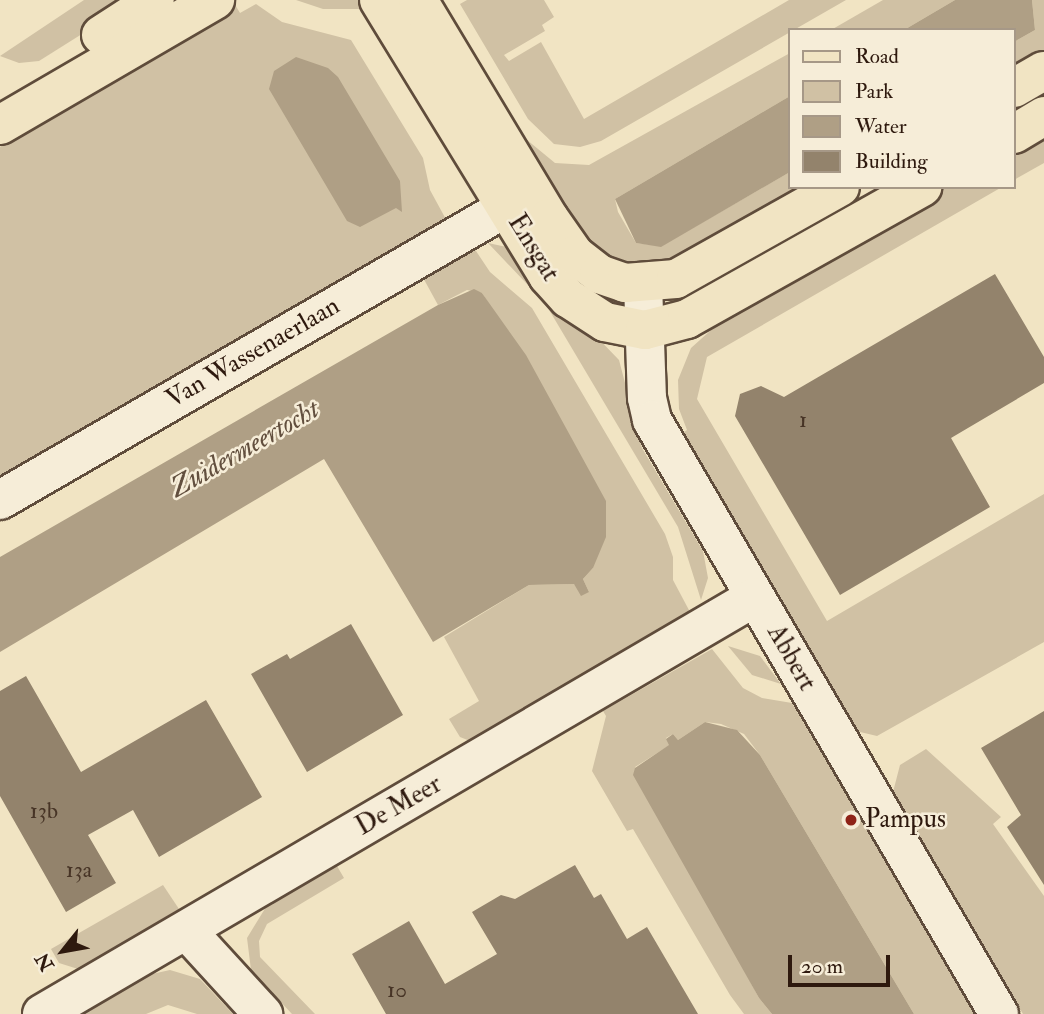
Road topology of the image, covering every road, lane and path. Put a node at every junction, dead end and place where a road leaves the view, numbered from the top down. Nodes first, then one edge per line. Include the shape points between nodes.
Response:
1 (155, 0) edge
2 (215, 0) edge
3 (380, 0) edge
4 (418, 0) edge
5 (1044, 71) edge
6 (1016, 87) edge
7 (0, 96) edge
8 (1044, 116) edge
9 (0, 125) edge
10 (1016, 133) edge
11 (837, 189) edge
12 (918, 189) edge
13 (507, 206) junction
14 (643, 284) junction
15 (645, 330) junction
16 (0, 500) edge
17 (755, 597) junction
18 (187, 931) junction
19 (42, 1014) edge
20 (263, 1014) edge
21 (999, 1014) edge

1 - 7 main road
2 - 9 main road
3 - 13 main road, Ensgat
4 - 14 main road, Ensgat via 529,187 575,255 613,280
5 - 6 main road
8 - 10 main road
11 - 14 main road, Ensgat via 697,269 668,281
12 - 15 main road, Ensgat via 705,311
13 - 15 main road, Ensgat via 548,276 568,298 605,322
13 - 16 street, Van Wassenaerlaan
14 - 15 street, Abbert
15 - 17 street, Abbert via 652,420
17 - 18 street, De Meer
17 - 21 street, Abbert
18 - 19 street, De Meer
18 - 20 street

